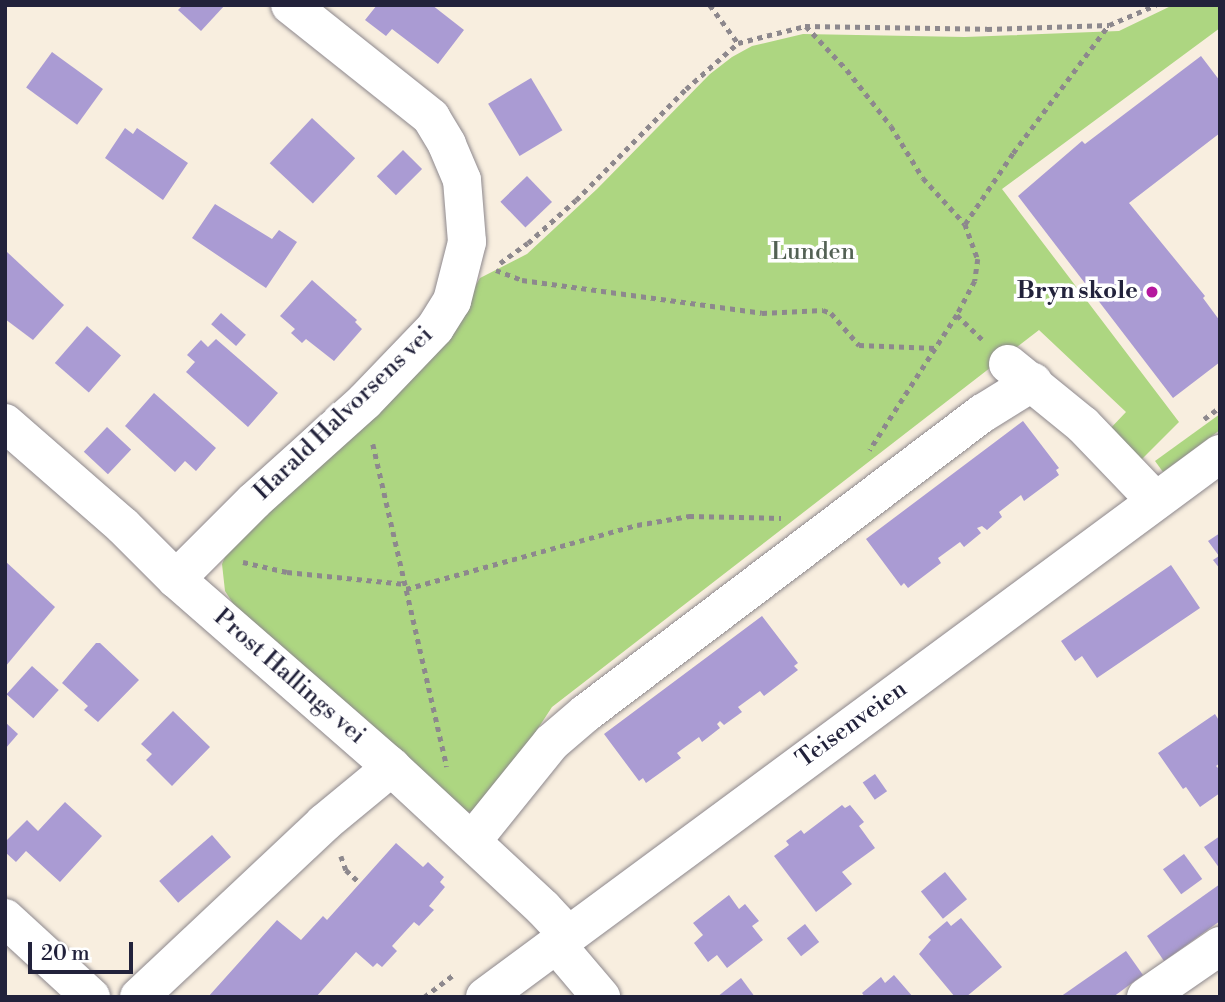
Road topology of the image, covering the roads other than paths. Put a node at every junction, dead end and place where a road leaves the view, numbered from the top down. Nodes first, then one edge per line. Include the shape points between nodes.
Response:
1 (290, 5) edge
2 (5, 423) edge
3 (1220, 454) edge
4 (1156, 501) junction
5 (176, 579) junction
6 (392, 767) junction
7 (463, 833) junction
8 (5, 918) edge
9 (562, 940) junction
10 (1220, 946) edge
11 (91, 997) edge
12 (139, 997) edge
13 (485, 997) edge
14 (601, 997) edge
15 (1146, 997) edge

1 - 5 street, Harald Halvorsens vei via 431,117 461,180 467,242 452,301 435,328
2 - 5 street, Prost Hallings vei
3 - 4 street, Teisenveien
4 - 7 street via 1083,425 1021,373 983,413 561,734
4 - 9 street, Teisenveien
5 - 6 street, Prost Hallings vei
6 - 7 street, Prost Hallings vei
6 - 12 street via 324,823
7 - 9 street, Prost Hallings vei
8 - 11 street
9 - 13 street, Teisenveien
9 - 14 street, Prost Hallings vei
10 - 15 street

